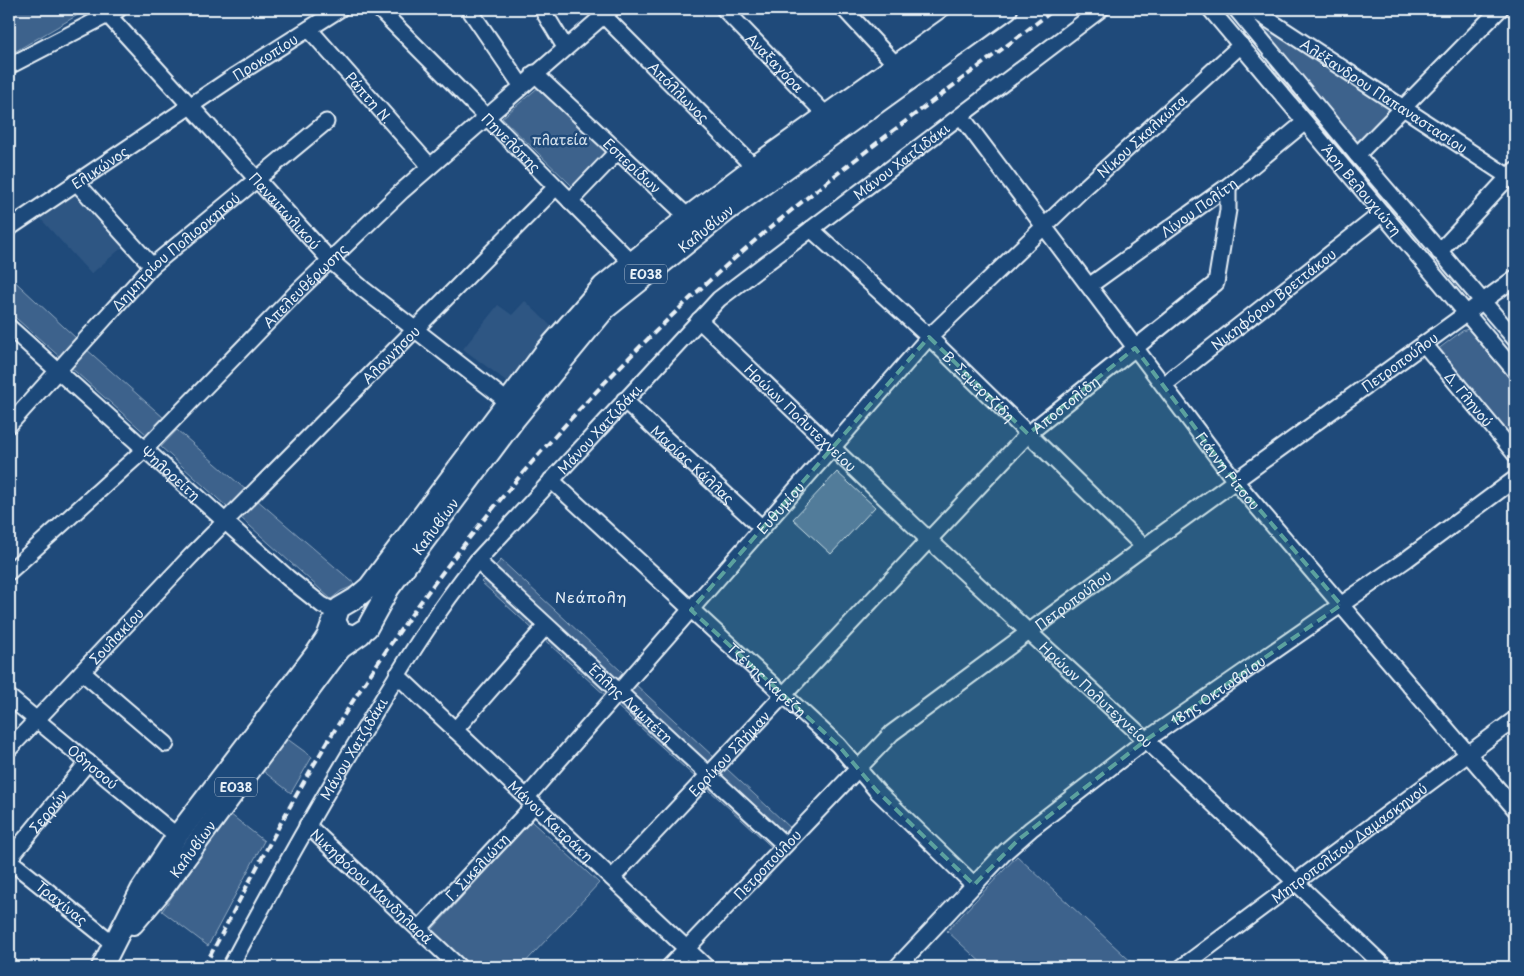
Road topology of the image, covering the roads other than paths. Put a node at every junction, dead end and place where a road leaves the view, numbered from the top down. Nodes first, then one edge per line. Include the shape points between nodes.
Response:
1 (340, 9) edge
2 (379, 9) edge
3 (469, 9) edge
4 (542, 9) edge
5 (724, 9) edge
6 (844, 9) edge
7 (975, 9) edge
8 (1007, 9) edge
9 (1100, 9) edge
10 (1210, 9) edge
11 (1236, 9) edge
12 (1252, 9) edge
13 (1500, 9) edge
14 (113, 12) edge
15 (607, 12) edge
16 (1275, 13) edge
17 (309, 29) junction
18 (1241, 45) junction
19 (565, 47) junction
20 (9, 66) edge
21 (896, 66) junction
22 (534, 73) junction
23 (521, 84) junction
24 (190, 106) junction
25 (1405, 108) junction
26 (826, 115) junction
27 (486, 116) junction
28 (961, 116) junction
29 (326, 122) dead end
30 (1305, 122) junction
31 (617, 152) junction
32 (1357, 155) junction
33 (429, 166) junction
34 (754, 167) junction
35 (1513, 176) edge
36 (256, 178) junction
37 (76, 182) junction
38 (1228, 186) junction
39 (556, 187) junction
40 (570, 201) junction
41 (1382, 213) junction
42 (688, 217) junction
43 (1044, 227) junction
44 (9, 228) edge
45 (811, 229) junction
46 (1439, 252) junction
47 (330, 260) junction
48 (152, 266) junction
49 (638, 269) junction
50 (1515, 278) edge
51 (1089, 286) junction
52 (1483, 301) junction
53 (1466, 312) junction
54 (699, 320) junction
55 (9, 327) edge
56 (415, 329) junction
57 (930, 337) junction
58 (1515, 339) edge
59 (1424, 344) junction
60 (1135, 348) junction
61 (57, 370) junction
62 (1515, 371) edge
63 (1164, 385) junction
64 (624, 400) junction
65 (507, 401) junction
66 (9, 425) edge
67 (1028, 434) junction
68 (832, 446) junction
69 (145, 449) junction
70 (1515, 454) edge
71 (1515, 479) edge
72 (551, 480) junction
73 (1236, 482) junction
74 (225, 522) junction
75 (762, 528) junction
76 (928, 539) junction
77 (1144, 547) junction
78 (477, 561) junction
79 (9, 572) edge
80 (1341, 605) junction
81 (340, 610) junction
82 (690, 610) junction
83 (546, 626) junction
84 (365, 629) junction
85 (1029, 632) junction
86 (82, 672) junction
87 (397, 675) junction
88 (620, 691) junction
89 (783, 695) junction
90 (9, 697) edge
91 (1515, 719) edge
92 (36, 720) junction
93 (455, 730) junction
94 (1146, 740) junction
95 (166, 744) dead end
96 (9, 749) edge
97 (1467, 754) junction
98 (88, 762) junction
99 (858, 768) junction
100 (710, 774) junction
101 (530, 801) junction
102 (1515, 809) edge
103 (307, 824) junction
104 (177, 836) junction
105 (786, 845) junction
106 (9, 859) edge
107 (612, 878) junction
108 (1294, 882) junction
109 (974, 885) junction
110 (419, 929) junction
111 (114, 945) junction
112 (686, 948) junction
113 (102, 967) edge
114 (230, 967) edge
115 (459, 967) edge
116 (668, 967) edge
117 (706, 967) edge
118 (897, 967) edge
119 (1182, 967) edge
120 (1385, 967) edge

1 - 17 street, Προκοπίου
2 - 27 street, Πηνελόπης
3 - 23 street
4 - 19 street
5 - 26 street, Αναξαγόρα
6 - 21 street
7 - 21 main road, Καλυβίων / ΕΟ38
8 - 49 main road, Καλυβίων / ΕΟ38 via 728,210
9 - 28 street, Μάνου Χατζιδάκι
10 - 18 street, Άρη Βελουχιώτη
11 - 32 street, Άρη Βελουχιώτη
12 - 16 street, Αλέξανδρου Παπαναστασίου
13 - 25 street
14 - 20 street
14 - 24 street, Παναιτωλικού
15 - 19 street, Απελευθέρωσης
15 - 34 street, Απόλλωνος
16 - 25 street, Αλέξανδρου Παπαναστασίου
17 - 24 street, Προκοπίου
17 - 33 street, Ράπτη Ν.
18 - 30 street, Άρη Βελουχιώτη
18 - 43 street, Νίκου Σκαλκώτα
19 - 22 street, Απελευθέρωσης
21 - 26 main road, Καλυβίων / ΕΟ38
22 - 23 street, Απελευθέρωσης
22 - 31 street, Εσπερίδων
23 - 27 street, Απελευθέρωσης
24 - 36 street, Παναιτωλικού
24 - 37 street, Ελικώνος
25 - 32 street
25 - 35 street, Αλέξανδρου Παπαναστασίου
26 - 34 main road, Καλυβίων / ΕΟ38
27 - 33 street, Απελευθέρωσης
27 - 39 street, Πηνελόπης
28 - 43 street, Γιάννη Ρίτσου
28 - 45 street, Μάνου Χατζιδάκι
29 - 36 street, Δημητρίου Πολιορκητού
30 - 38 street, Λίνου Πολίτη
30 - 41 street, Άρη Βελουχιώτη
31 - 40 street
31 - 42 street, Εσπερίδων
32 - 46 street, Άρη Βελουχιώτη
33 - 47 street, Απελευθέρωσης
34 - 42 main road, Καλυβίων / ΕΟ38
35 - 46 street
36 - 47 street, Παναιτωλικού
36 - 48 street, Δημητρίου Πολιορκητού
37 - 44 street, Ελικώνος
37 - 48 street
38 - 51 street, Λίνου Πολίτη
38 - 60 street, Αποστολίδη via 1228,210 1216,283
39 - 40 street, Πηνελόπης
39 - 56 street, Αλοννήσου
40 - 49 street, Πηνελόπης
41 - 53 street, Άρη Βελουχιώτη
41 - 63 street, Νικηφόρου Βρεττάκου
42 - 49 main road, Καλυβίων / ΕΟ38
43 - 51 street, Γιάννη Ρίτσου
43 - 57 street, Ευθυμίου
45 - 54 street, Μάνου Χατζιδάκι via 719,299
45 - 57 street, Β. Σεμερτζίδη
46 - 52 street, Άρη Βελουχιώτη
47 - 56 street, Παναιτωλικού
47 - 69 street, Απελευθέρωσης
48 - 61 street, Δημητρίου Πολιορκητού
49 - 65 main road, Καλυβίων / ΕΟ38 via 603,286 568,323
49 - 84 main road, Καλυβίων / ΕΟ38 via 547,378 389,588
50 - 52 street, Πετροπούλου
51 - 60 street, Γιάννη Ρίτσου
52 - 53 street, Πετροπούλου
52 - 58 street, Άρη Βελουχιώτη
53 - 59 street, Πετροπούλου
53 - 62 street, Άρη Βελουχιώτη
54 - 64 street, Μάνου Χατζιδάκι
54 - 68 street, Ηρώων Πολυτεχνείου
55 - 61 street, Ψηλορείτη
56 - 65 street, Παναιτωλικού
56 - 74 street, Αλοννήσου
57 - 67 street, Β. Σεμερτζίδη
57 - 68 street, Ευθυμίου
59 - 70 street, Δ. Γληνού
59 - 73 street, Πετροπούλου
60 - 63 street, Γιάννη Ρίτσου
60 - 67 street, Αποστολίδη
61 - 66 street, Δημητρίου Πολιορκητού
61 - 69 street, Ψηλορείτη
63 - 73 street, Γιάννη Ρίτσου
64 - 72 street, Μάνου Χατζιδάκι
64 - 75 street, Μαρίας Κάλλας
65 - 81 main road, Καλυβίων / ΕΟ38 via 369,587
67 - 76 street, Αποστολίδη
67 - 77 street, Β. Σεμερτζίδη
68 - 75 street, Ευθυμίου
68 - 76 street, Ηρώων Πολυτεχνείου
69 - 74 street, Ψηλορείτη
69 - 79 street, Απελευθέρωσης
71 - 80 street, 18ης Οκτωβρίου
72 - 78 street, Μάνου Χατζιδάκι
72 - 82 street, Τζένης Καρέζη
73 - 77 street, Πετροπούλου
73 - 80 street, Γιάννη Ρίτσου
74 - 81 street, Ψηλορείτη via 312,598
74 - 86 street, Σουλακίου
75 - 82 street, Ευθυμίου
76 - 85 street, Ηρώων Πολυτεχνείου
76 - 89 street, Ερρίκου Σλήμαν
77 - 85 street, Πετροπούλου
78 - 83 street, Έλλης Λαμπέτη
78 - 87 street, Μάνου Χατζιδάκι via 445,602
80 - 94 street, 18ης Οκτωβρίου
80 - 97 street, Γιάννη Ρίτσου
81 - 84 main road via 336,626 342,633 354,636
81 - 84 main road via 358,602 364,606 368,612
81 - 104 main road, Καλυβίων / ΕΟ38 via 317,652
82 - 88 street, Ευθυμίου
82 - 89 street, Τζένης Καρέζη
83 - 88 street, Έλλης Λαμπέτη
83 - 93 street
84 - 111 main road, Καλυβίων / ΕΟ38 via 333,658 161,891
85 - 94 street, Ηρώων Πολυτεχνείου
85 - 99 street, Πετροπούλου via 905,723
86 - 92 street, Σουλακίου
86 - 95 street
87 - 93 street, Μάνου Κατράκη
87 - 103 street, Μάνου Χατζιδάκι
88 - 100 street, Έλλης Λαμπέτη
88 - 101 street, Ευθυμίου
89 - 99 street, Τζένης Καρέζη via 838,745
89 - 100 street, Ερρίκου Σλήμαν
90 - 92 street, Οδησσού
91 - 97 street, Μητροπολίτου Δαμασκηνού
92 - 96 street, Σουλακίου
92 - 98 street, Οδησσού
93 - 101 street, Μάνου Κατράκη
94 - 108 street, Ηρώων Πολυτεχνείου
94 - 109 street, 18ης Οκτωβρίου via 1018,840
97 - 102 street, Γιάννη Ρίτσου
97 - 108 street, Μητροπολίτου Δαμασκηνού
98 - 104 street, Οδησσού
98 - 106 street, Σερρών
99 - 105 street, Πετροπούλου
99 - 109 street, Τζένης Καρέζη via 877,791
100 - 105 street, Έλλης Λαμπέτη
100 - 107 street, Ερρίκου Σλήμαν
101 - 107 street, Μάνου Κατράκη
101 - 110 street, Γ. Σικελιώτη
103 - 110 street, Νικηφόρου Μανδηλαρά
103 - 114 street, Μάνου Χατζιδάκι
104 - 111 main road, Καλυβίων / ΕΟ38 via 141,890
105 - 112 street, Πετροπούλου
106 - 111 street, Τραχίνας
107 - 112 street, Μάνου Κατράκη
108 - 119 street, Μητροπολίτου Δαμασκηνού
108 - 120 street, Ηρώων Πολυτεχνείου
109 - 118 street, 18ης Οκτωβρίου
110 - 115 street, Νικηφόρου Μανδηλαρά
111 - 113 main road, Καλυβίων / ΕΟ38
112 - 116 street, Πετροπούλου
112 - 117 street, Μάνου Κατράκη

